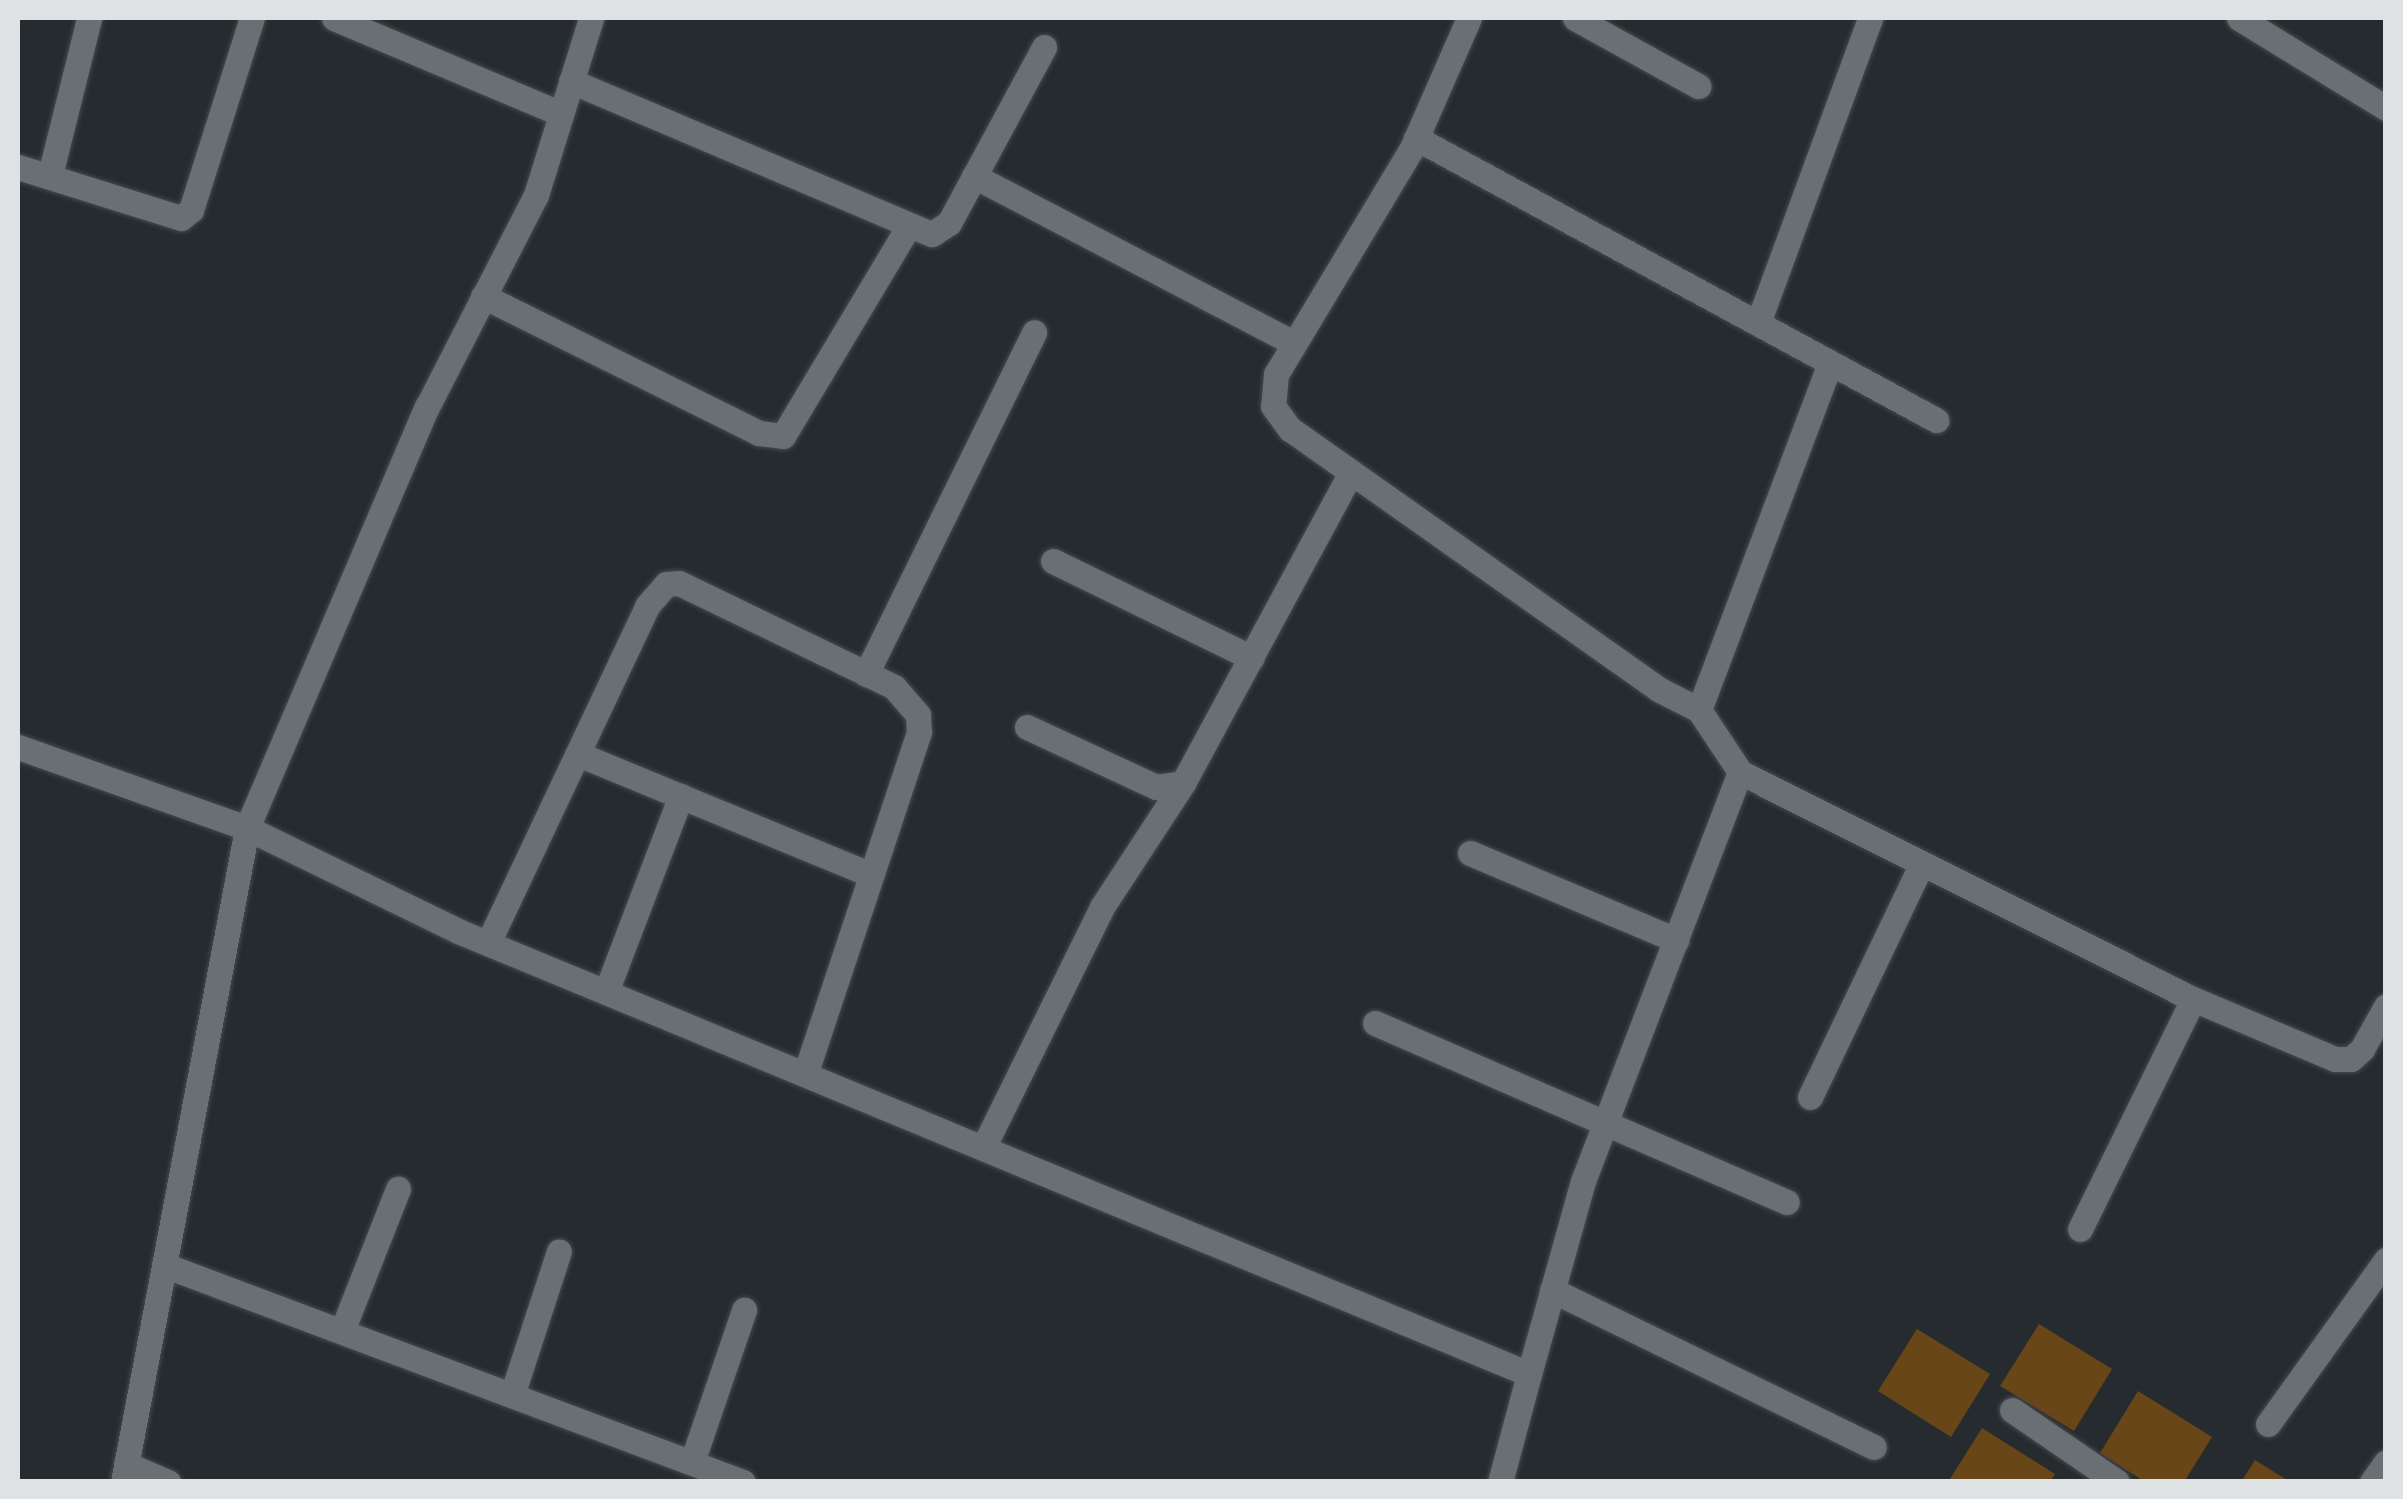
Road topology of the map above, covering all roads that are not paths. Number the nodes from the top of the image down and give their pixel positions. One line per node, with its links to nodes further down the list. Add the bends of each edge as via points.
1 (89, 18): 16 (street)
2 (252, 18): 16 (street, via 191,210 168,218)
3 (334, 18): 13 (street)
4 (591, 18): 10 (street)
5 (1470, 18): 14 (street)
6 (1574, 18): 11 (street)
7 (1870, 18): 20 (street)
8 (2239, 18): 12 (street)
9 (1044, 47): 17 (street)
10 (571, 81): 13 (street); 18 (street)
11 (1698, 86)
12 (2386, 108)
13 (561, 114): 19 (street, via 536,195)
14 (1416, 138): 20 (street); 22 (street)
15 (18, 166): 16 (street)
16 (50, 174)
17 (974, 176): 18 (street, via 942,230); 22 (street)
18 (908, 227): 19 (street, via 783,436 760,433)
19 (483, 296): 36 (street, via 427,408)
20 (1758, 323): 23 (street)
21 (1034, 332): 28 (street)
22 (1294, 343): 25 (street, via 1276,374 1273,406 1290,429)
23 (1830, 363): 24 (street); 29 (street)
24 (1936, 420)
25 (1351, 472): 27 (street); 29 (street)
26 (1052, 562): 27 (street)
27 (1252, 658): 34 (street)
28 (866, 674): 32 (street, via 680,584 666,584 646,606); 39 (street, via 907,698 919,732)
29 (1698, 710): 33 (street)
30 (1028, 727): 34 (street, via 1156,787)
31 (18, 747): 36 (street)
32 (578, 754): 35 (street); 41 (street)
33 (1740, 772): 38 (street); 40 (street)
34 (1183, 783): 49 (street, via 1102,907)
35 (681, 796): 39 (street); 42 (street)
36 (248, 828): 41 (street); 55 (street)
37 (1470, 853): 40 (street)
38 (1921, 865): 43 (street); 47 (street)
39 (872, 876): 46 (street)
40 (1676, 940): 48 (street)
41 (488, 943): 42 (street)
42 (606, 992): 46 (street)
43 (2193, 998): 44 (street, via 2336,1059 2351,1059 2362,1049); 52 (street)
44 (2386, 1006)
45 (1375, 1023): 48 (street)
46 (805, 1074): 49 (street)
47 (1810, 1097)
48 (1604, 1125): 51 (street); 56 (street)
49 (983, 1148): 59 (street)
50 (398, 1189): 58 (street)
51 (1786, 1202)
52 (2080, 1229)
53 (559, 1250): 60 (street)
54 (2386, 1260): 62 (street)
55 (164, 1264): 58 (street); 66 (street)
56 (1552, 1290): 59 (street); 63 (street)
57 (744, 1310): 64 (street)
58 (342, 1331): 60 (street)
59 (1530, 1374): 69 (street)
60 (512, 1395): 64 (street)
61 (2012, 1410): 70 (street)
62 (2268, 1424)
63 (1874, 1447)
64 (692, 1462): 68 (street)
65 (2386, 1462): 71 (street)
66 (124, 1473): 67 (street)
67 (168, 1482)
68 (743, 1482)
69 (1500, 1482)
70 (2118, 1482)
71 (2372, 1482)

